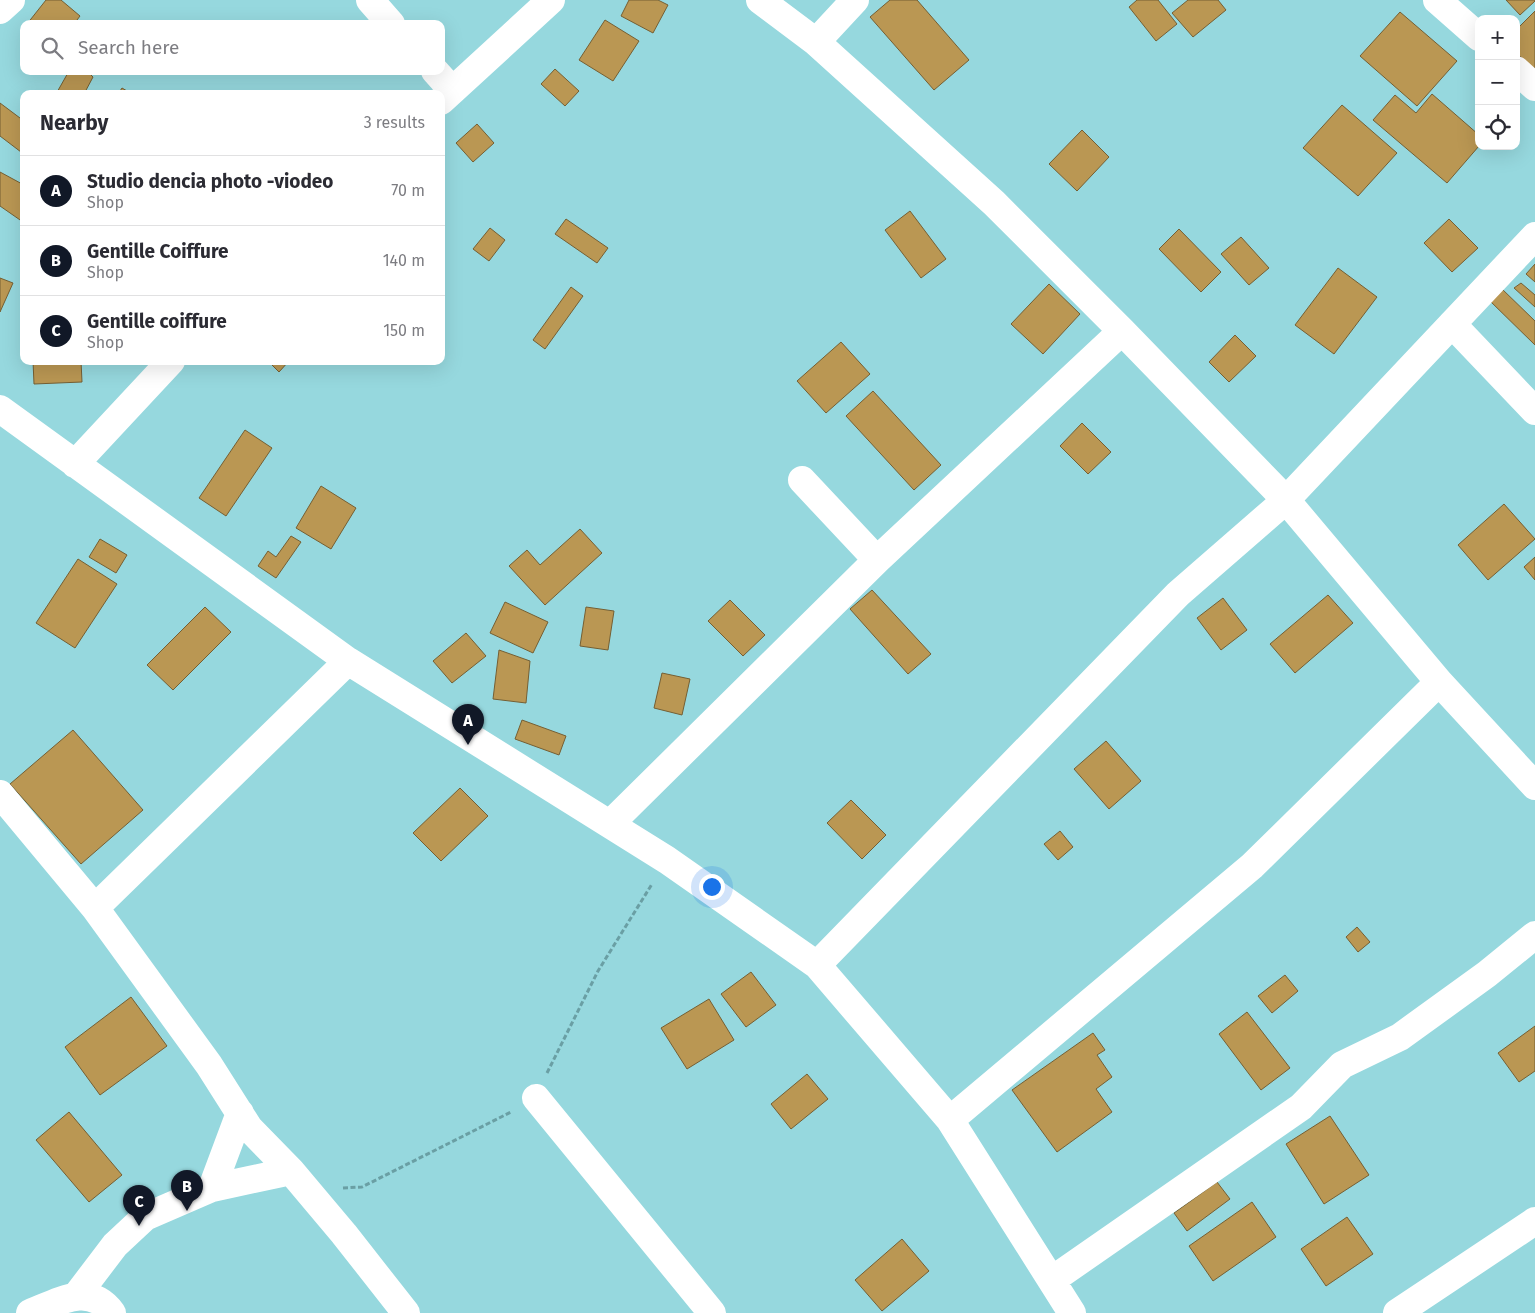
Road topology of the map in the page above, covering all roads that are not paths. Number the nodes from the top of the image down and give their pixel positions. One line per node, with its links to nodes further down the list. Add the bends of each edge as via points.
1 (11, 0): 7 (street)
2 (370, 0): 8 (street)
3 (551, 0): 12 (street)
4 (760, 0): 10 (street)
5 (856, 0): 10 (street)
6 (1437, 0): 9 (street)
7 (0, 10)
8 (388, 20)
9 (1475, 33)
10 (816, 42): 16 (street, via 994,203)
11 (1520, 74): 13 (street)
12 (443, 87)
13 (1535, 87)
14 (1535, 236): 15 (street)
15 (1452, 324): 19 (street); 22 (street)
16 (1122, 331): 22 (street); 23 (street)
17 (167, 365): 20 (street)
18 (0, 409): 20 (street)
19 (1535, 411)
20 (76, 464): 24 (street)
21 (802, 480): 23 (street)
22 (1286, 500): 25 (street); 31 (street, via 1178,594)
23 (876, 560): 28 (street)
24 (348, 661): 28 (street); 29 (street)
25 (1439, 682): 26 (street); 34 (street, via 1252,866)
26 (1535, 786)
27 (0, 794): 29 (street)
28 (610, 824): 31 (street)
29 (95, 908): 33 (street, via 210,1065)
30 (1535, 935): 38 (street, via 1400,1037 1342,1065 1301,1107)
31 (817, 965): 34 (street)
32 (536, 1098): 43 (street)
33 (240, 1113): 35 (street, via 249,1128); 36 (street)
34 (950, 1120): 38 (street)
35 (298, 1180): 36 (street); 42 (street)
36 (212, 1188): 39 (street, via 145,1217 115,1245)
37 (1535, 1221): 45 (street)
38 (1052, 1280): 44 (street)
39 (77, 1295): 40 (street); 41 (street, via 105,1304)
40 (30, 1313)
41 (112, 1313)
42 (406, 1313)
43 (712, 1313)
44 (1072, 1313)
45 (1397, 1313)

